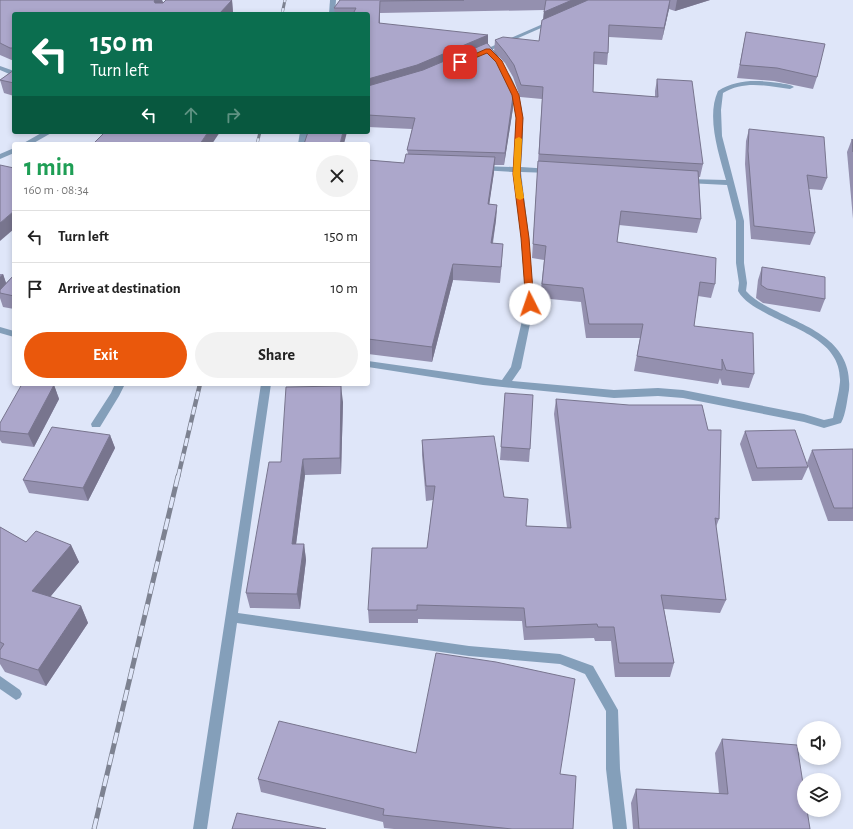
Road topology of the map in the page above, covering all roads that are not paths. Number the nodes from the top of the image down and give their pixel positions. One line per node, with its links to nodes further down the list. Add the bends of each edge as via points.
1 (333, 0): 2 (street)
2 (332, 12)
3 (563, 17): 4 (street, via 491,53)
4 (474, 56)
5 (502, 66): 14 (street, via 516,95 520,118)
6 (0, 68): 7 (street)
7 (12, 73)
8 (790, 87): 17 (street, via 741,83 728,86 720,92 717,110 718,136)
9 (45, 134): 10 (street)
10 (30, 142)
11 (12, 151): 12 (street)
12 (0, 157)
13 (471, 167): 14 (street)
14 (517, 169): 15 (street); 21 (street, via 530,304 516,368)
15 (562, 172)
16 (677, 180): 17 (street)
17 (729, 183): 21 (street, via 740,221 742,291 745,297 763,308 834,347 841,358 845,375 837,420 824,424 683,394 614,394)
18 (0, 330): 19 (street)
19 (12, 333)
20 (370, 364): 21 (street)
21 (505, 384)
22 (119, 386): 24 (street)
23 (266, 386): 25 (street)
24 (96, 424)
25 (231, 617): 28 (street); 29 (street, via 469,651 560,659 589,670 612,710 613,769)
26 (0, 682): 27 (street)
27 (16, 694)
28 (200, 829)
29 (620, 829)

